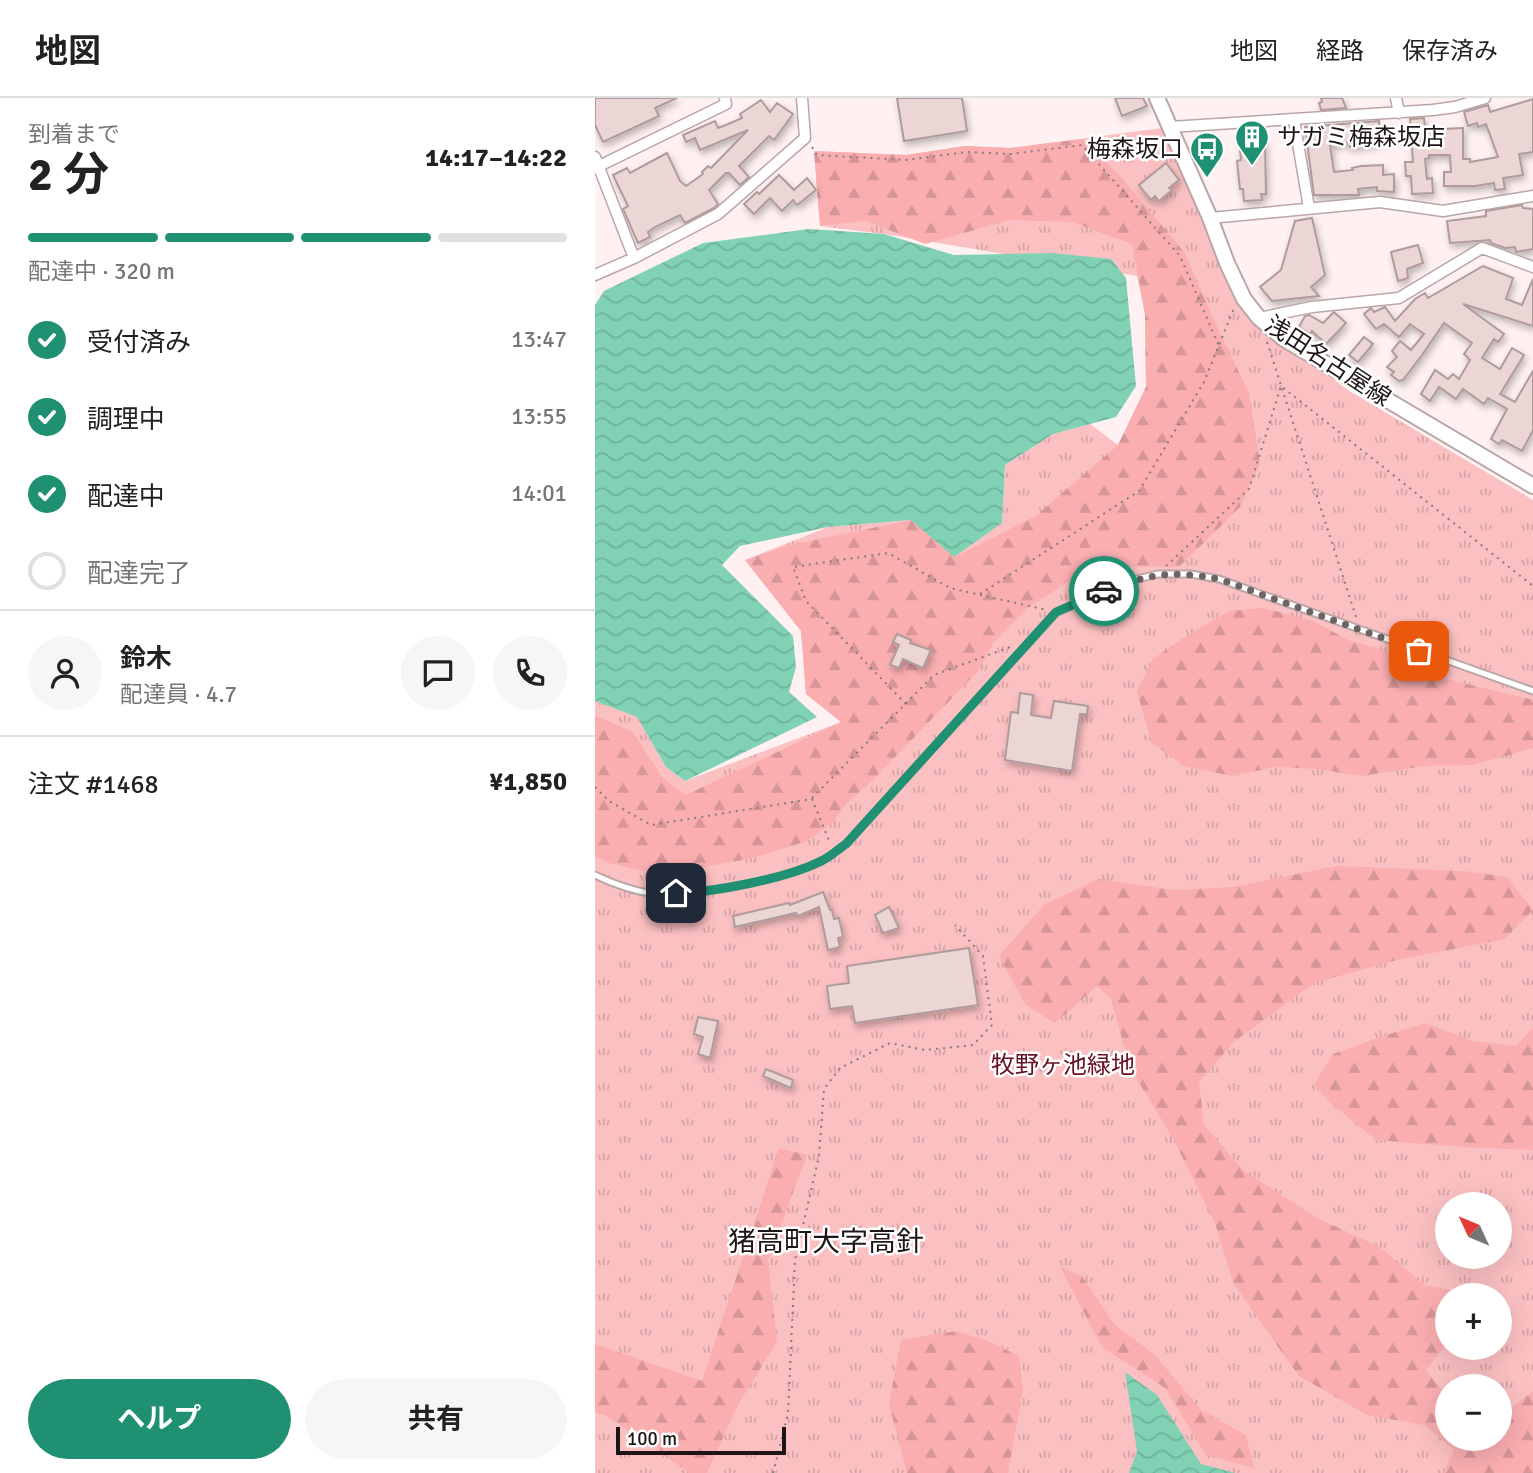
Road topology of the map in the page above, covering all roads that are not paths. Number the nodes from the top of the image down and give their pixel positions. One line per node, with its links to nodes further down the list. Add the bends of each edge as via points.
1 (725, 98): 9 (street, via 726,104)
2 (802, 98): 13 (street, via 805,138 718,214)
3 (1157, 98): 8 (main road, 浅田名古屋線)
4 (1396, 98): 6 (street)
5 (1485, 98): 6 (street, via 1455,107)
6 (1399, 113): 7 (street)
7 (1294, 120): 8 (street); 11 (street)
8 (1170, 127): 12 (main road, 浅田名古屋線)
9 (596, 164): 13 (street)
10 (1533, 196): 11 (street, via 1443,211 1380,202)
11 (1309, 208): 12 (street)
12 (1210, 218): 16 (main road, 浅田名古屋線, via 1241,292)
13 (634, 258): 15 (street)
14 (1533, 267): 16 (street, via 1482,248 1399,298)
15 (595, 275)
16 (1259, 318): 17 (main road, 浅田名古屋線, via 1284,339)
17 (1533, 485)
18 (1533, 691): 19 (lane, via 1219,579 1158,574 1129,581 1056,612 846,844 822,861 791,874 694,893 657,894)
19 (595, 875)

